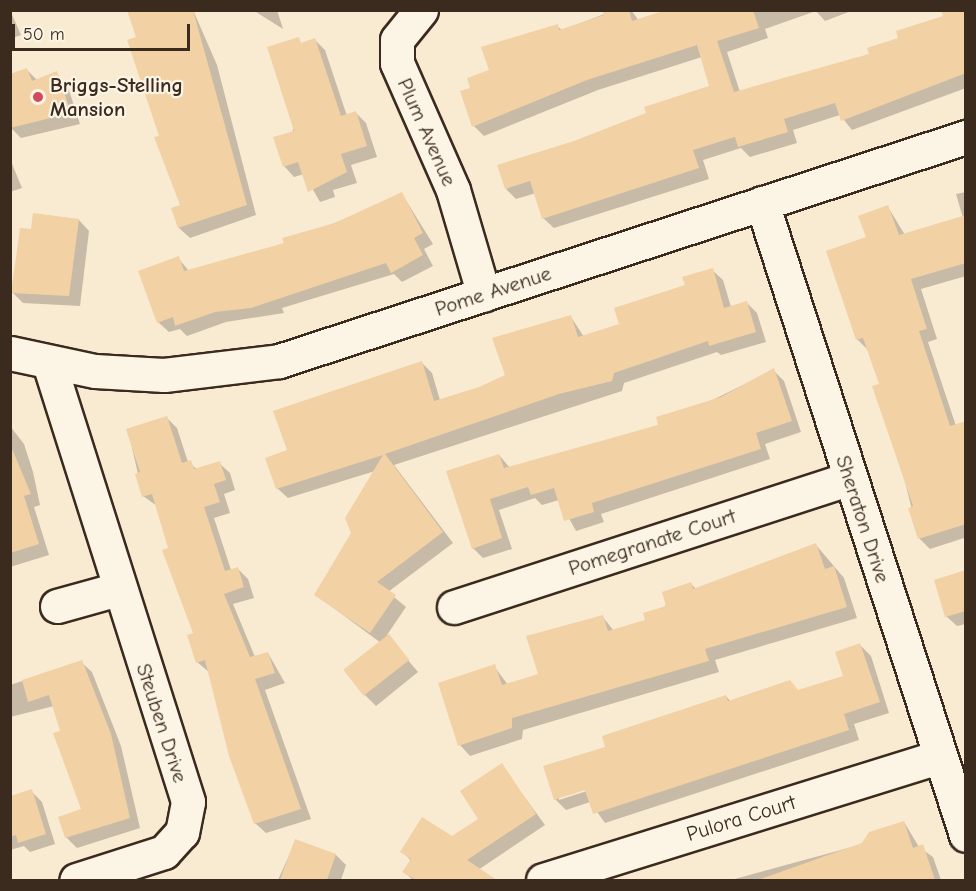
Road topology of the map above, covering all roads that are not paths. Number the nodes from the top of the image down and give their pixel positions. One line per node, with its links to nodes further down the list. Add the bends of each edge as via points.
1 (421, 10): 4 (street, Plum Avenue, via 397,39 397,63 453,190)
2 (966, 137): 3 (street, Pome Avenue)
3 (762, 203): 4 (street, Pome Avenue); 7 (street, Sheraton Drive)
4 (484, 295): 6 (street, Pome Avenue, via 279,360 217,371 164,375)
5 (10, 353): 6 (street, Pome Avenue)
6 (49, 363): 8 (street, Steuben Drive)
7 (850, 478): 10 (street, Pomegranate Court); 11 (street, Sheraton Drive)
8 (118, 589): 9 (street); 13 (street, Steuben Drive, via 188,802 182,832 164,852)
9 (57, 606)
10 (454, 607)
11 (940, 756): 12 (street, Sheraton Drive); 14 (street, Pulora Court)
12 (966, 835)
13 (76, 880)
14 (543, 880)

